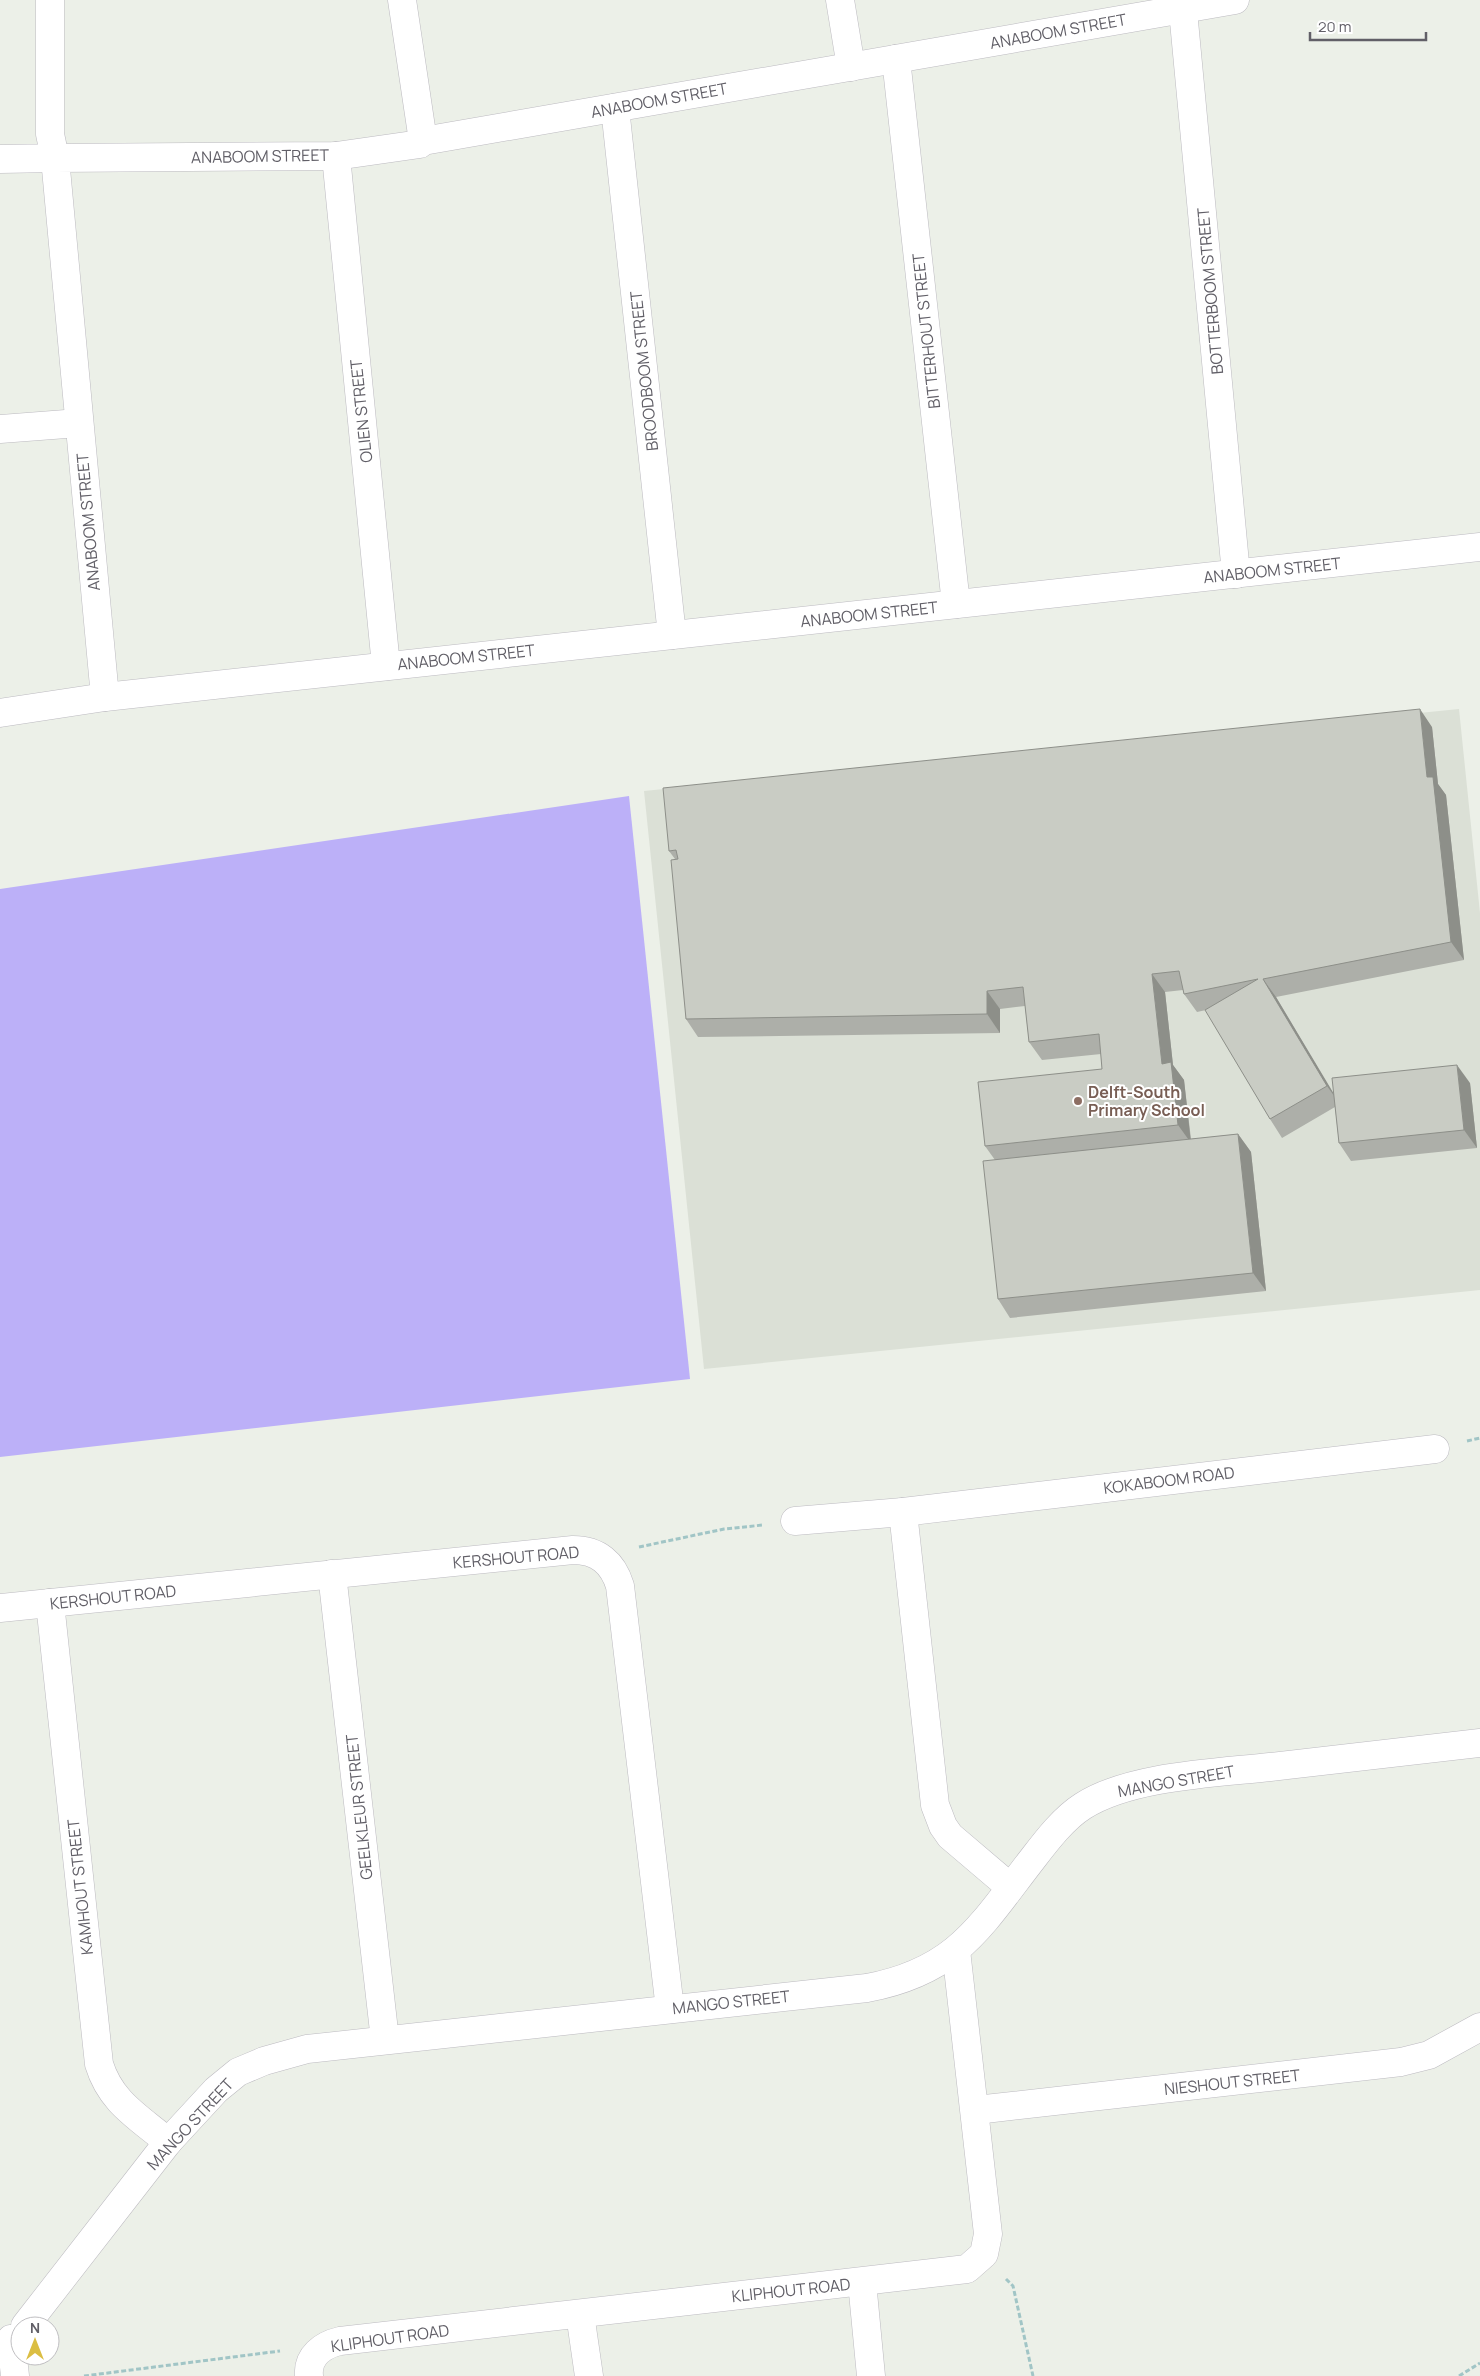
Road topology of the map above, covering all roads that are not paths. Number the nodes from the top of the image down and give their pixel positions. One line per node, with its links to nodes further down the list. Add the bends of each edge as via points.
1 (50, 0): 11 (street, via 50,134)
2 (402, 0): 9 (street)
3 (840, 0): 7 (street)
4 (1235, 0): 5 (street, ANABOOM STREET)
5 (1183, 4): 6 (street, ANABOOM STREET); 16 (street, BOTTERBOOM STREET)
6 (896, 59): 7 (street, ANABOOM STREET); 17 (street, BITTERHOUT STREET)
7 (851, 67): 8 (street, ANABOOM STREET)
8 (615, 108): 9 (street, ANABOOM STREET); 18 (street, BROODBOOM STREET)
9 (423, 141): 10 (street, ANABOOM STREET)
10 (336, 156): 11 (street, ANABOOM STREET); 19 (street, OLIEN STREET)
11 (54, 158): 12 (street); 13 (street, ANABOOM STREET)
12 (0, 159)
13 (79, 424): 14 (street); 20 (street, ANABOOM STREET)
14 (0, 429)
15 (1480, 547): 16 (street, ANABOOM STREET)
16 (1236, 574): 17 (street, ANABOOM STREET)
17 (956, 604): 18 (street, ANABOOM STREET)
18 (672, 635): 19 (street, ANABOOM STREET)
19 (386, 666): 20 (street, ANABOOM STREET)
20 (105, 697): 21 (street)
21 (0, 713)
22 (1435, 1448): 23 (street, KOKABOOM ROAD)
23 (903, 1512): 24 (street, KOKABOOM ROAD); 29 (street, via 935,1805 950,1836)
24 (795, 1521)
25 (332, 1574): 26 (street, KERSHOUT ROAD); 31 (street, KERSHOUT ROAD, via 573,1550 591,1552 609,1563 620,1586); 33 (street, GEELKLEUR STREET)
26 (50, 1603): 27 (street, KERSHOUT ROAD); 35 (street, KAMHOUT STREET, via 99,2064 115,2098)
27 (0, 1608)
28 (1480, 1743): 29 (street, MANGO STREET, via 1193,1775 1119,1789 1083,1806 1049,1837)
29 (1010, 1887): 30 (street, MANGO STREET, via 980,1927)
30 (956, 1950): 31 (street, MANGO STREET, via 922,1972 867,1988); 34 (street)
31 (670, 2009): 33 (street, MANGO STREET)
32 (1480, 2027): 34 (street, NIESHOUT STREET, via 1429,2055 1400,2062)
33 (385, 2040): 35 (street, MANGO STREET, via 306,2048 238,2072 216,2090)
34 (976, 2110): 36 (street, KLIPHOUT ROAD, via 988,2234 984,2254 967,2270)
35 (168, 2142): 38 (street, MANGO STREET)
36 (862, 2282): 37 (street, KLIPHOUT ROAD); 41 (street)
37 (580, 2314): 39 (street, KLIPHOUT ROAD, via 325,2345 315,2355); 40 (street)
38 (29, 2316)
39 (309, 2376)
40 (589, 2376)
41 (871, 2376)

